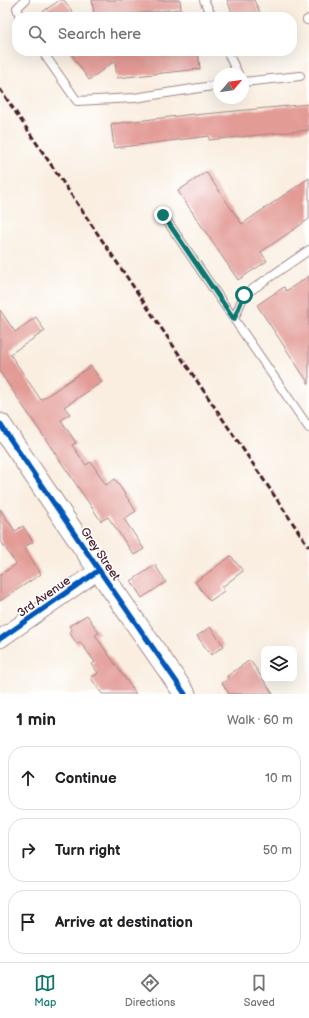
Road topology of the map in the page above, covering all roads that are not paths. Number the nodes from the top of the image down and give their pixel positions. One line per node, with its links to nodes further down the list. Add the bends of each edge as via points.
1 (25, 0): 3 (lane, via 17,8)
2 (204, 0): 4 (lane)
3 (18, 12)
4 (210, 12)
5 (46, 56): 10 (lane, via 78,101 134,98)
6 (230, 56): 7 (lane)
7 (235, 68)
8 (300, 76): 9 (lane)
9 (249, 81)
10 (213, 86)
11 (163, 215): 13 (lane)
12 (309, 250): 13 (lane, via 244,295)
13 (234, 319): 15 (lane)
14 (0, 424): 16 (street, Grey Street)
15 (308, 426)
16 (99, 570): 17 (street, 3rd Avenue); 18 (street, Grey Street)
17 (0, 640)
18 (186, 694)

